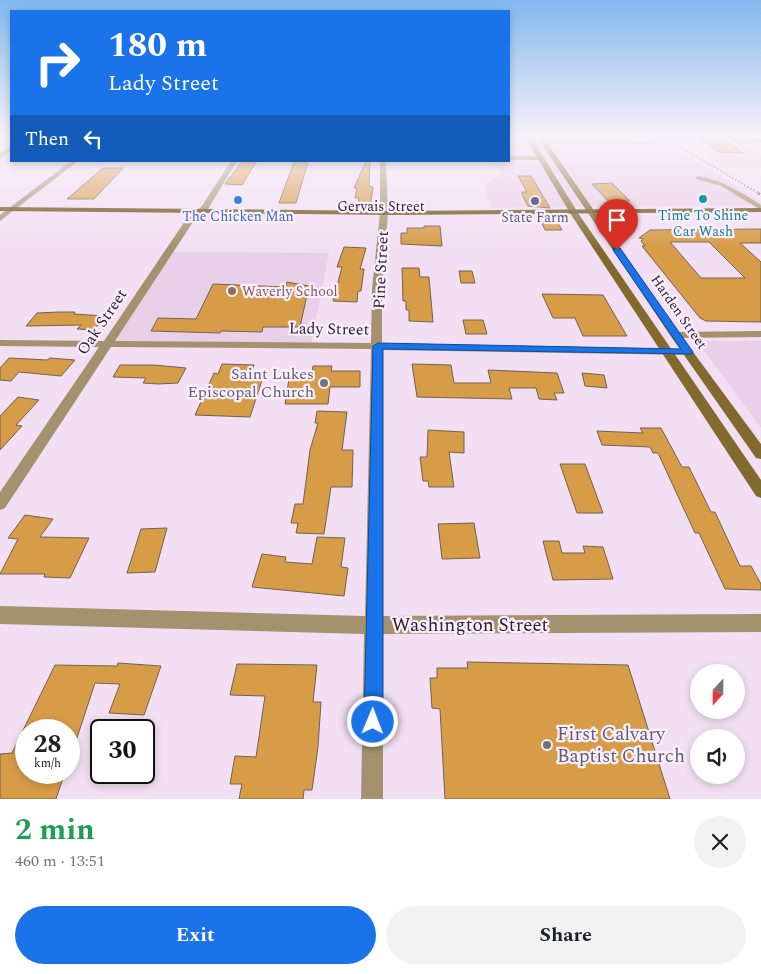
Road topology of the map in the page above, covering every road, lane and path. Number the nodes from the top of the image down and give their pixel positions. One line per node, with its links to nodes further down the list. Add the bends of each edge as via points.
1 (58, 174): 7 (street)
2 (225, 174): 10 (street, Oak Street)
3 (383, 174): 12 (street, Pine Street)
4 (552, 174): 13 (main road, Harden Street)
5 (566, 174): 11 (main road, Harden Street)
6 (698, 178): 8 (street, via 716,180)
7 (14, 209): 9 (street); 10 (main road, Gervais Street)
8 (761, 209): 11 (main road, Gervais Street)
9 (1, 215): 10 (main road, Gervais Street)
10 (198, 215): 12 (main road, Gervais Street); 18 (street, Oak Street, via 188,223)
11 (593, 215): 13 (main road, Gervais Street); 14 (main road, Gervais Street); 16 (main road, Harden Street)
12 (384, 216): 13 (main road, Gervais Street); 19 (street, Pine Street, via 377,289)
13 (576, 216): 20 (main road, Harden Street)
14 (761, 216)
15 (761, 334): 16 (street)
16 (675, 335): 21 (main road, Harden Street)
17 (0, 343): 18 (street, Lady Street)
18 (108, 343): 19 (street, Lady Street); 24 (street, Oak Street)
19 (378, 346): 20 (street, Lady Street); 27 (street, Pine Street)
20 (666, 351): 21 (street, Lady Street); 23 (main road, Harden Street)
21 (688, 352): 22 (main road, Harden Street)
22 (761, 454)
23 (761, 492)
24 (0, 504)
25 (0, 615): 27 (street, Washington Street)
26 (761, 623): 27 (street, Washington Street)
27 (374, 626): 28 (street, Pine Street)
28 (372, 799)

